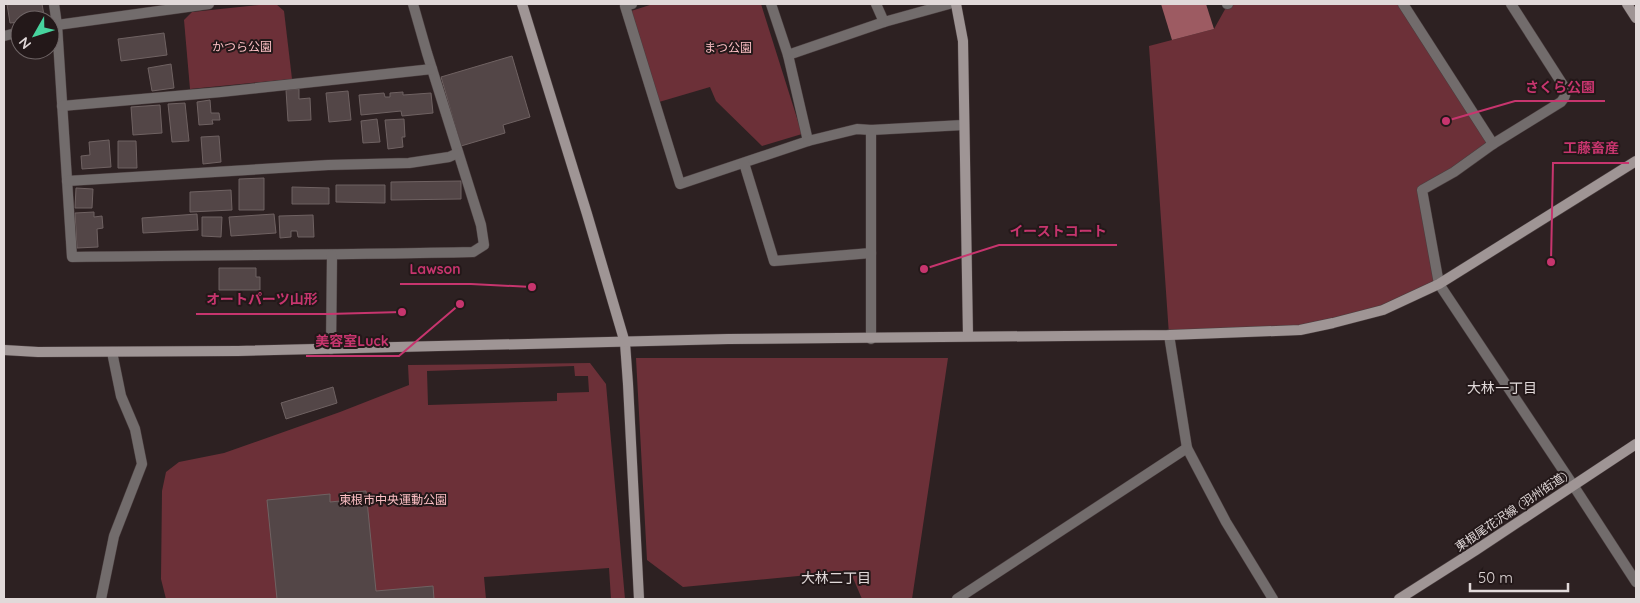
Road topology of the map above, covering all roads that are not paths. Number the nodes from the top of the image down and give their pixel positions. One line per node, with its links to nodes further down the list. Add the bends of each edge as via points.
1 (209, 4): 14 (street)
2 (413, 4): 17 (street)
3 (522, 4): 33 (street)
4 (771, 4): 15 (street)
5 (876, 4): 13 (street)
6 (949, 4): 13 (street)
7 (956, 4): 19 (street, via 963,42)
8 (1403, 4): 22 (street)
9 (1511, 4): 22 (street, via 1566,91 1561,102)
10 (1627, 4): 12 (street)
11 (627, 5): 25 (street, via 680,184)
12 (1636, 18)
13 (884, 22): 15 (street)
14 (60, 25)
15 (788, 55): 21 (street)
16 (57, 60): 18 (street)
17 (432, 69): 18 (street); 23 (street)
18 (62, 106): 26 (street)
19 (964, 125): 20 (street); 31 (street)
20 (871, 130): 21 (street, via 857,128); 27 (street)
21 (808, 141): 25 (street)
22 (1493, 144): 29 (street, via 1422,190)
23 (458, 154): 26 (street, via 408,163); 28 (street, via 482,225 484,245 473,252)
24 (1636, 160): 29 (street)
25 (744, 163): 27 (street, via 774,261)
26 (67, 181): 28 (street, via 72,257)
27 (871, 253): 32 (street)
28 (332, 255): 34 (street)
29 (1439, 284): 30 (street, via 1383,310 1308,328); 39 (street)
30 (1169, 335): 31 (street); 38 (street)
31 (968, 336): 32 (street)
32 (871, 339): 33 (street)
33 (625, 343): 34 (street); 42 (street)
34 (330, 349): 36 (street)
35 (4, 350): 36 (street)
36 (112, 352): 41 (street, via 121,396 135,429 142,464 114,536)
37 (1636, 444): 39 (street, 東根尾花沢線 (羽州街道))
38 (1187, 448): 43 (street); 44 (street)
39 (1573, 485): 40 (street); 45 (street, 東根尾花沢線 (羽州街道))
40 (1636, 582)
41 (101, 599)
42 (639, 599)
43 (957, 599)
44 (1272, 599)
45 (1399, 599)

